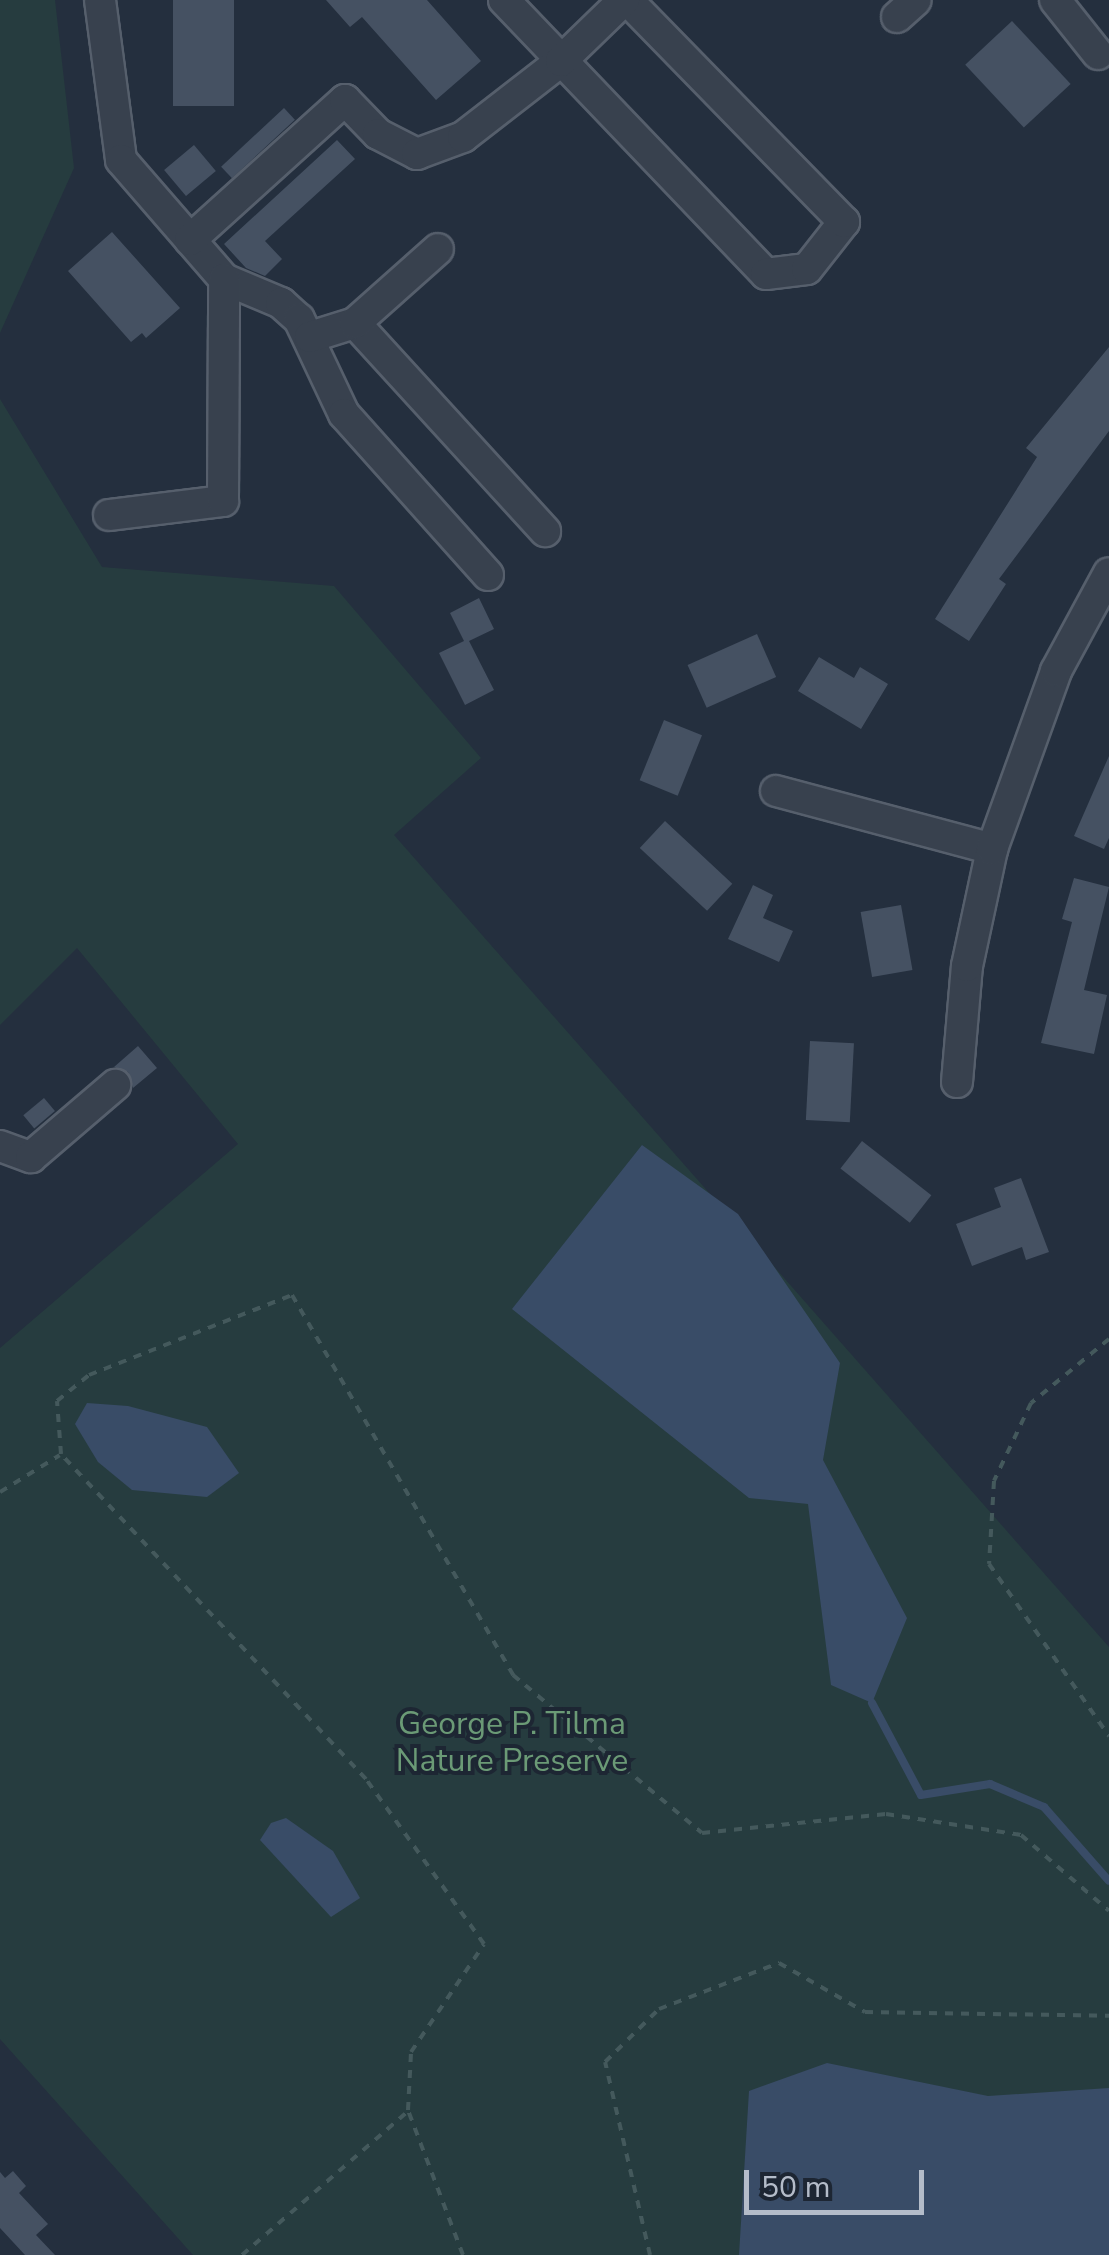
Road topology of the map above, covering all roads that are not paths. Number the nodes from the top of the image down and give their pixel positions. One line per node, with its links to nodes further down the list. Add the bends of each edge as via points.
1 (100, 0): 7 (street, via 121,160)
2 (504, 0): 6 (street)
3 (626, 0): 6 (street); 6 (street, via 844,222 807,269 766,274)
4 (1055, 0): 5 (street)
5 (1098, 54)
6 (561, 62): 7 (street, via 463,137 418,154 378,134 345,100)
7 (190, 240): 9 (street)
8 (438, 248): 10 (street)
9 (224, 279): 11 (street, via 281,303); 12 (street, via 223,502)
10 (355, 323): 11 (street); 13 (street)
11 (310, 336): 15 (street, via 344,414)
12 (108, 514)
13 (544, 531)
14 (1109, 573): 17 (street, via 1056,672)
15 (488, 576)
16 (776, 791): 17 (street)
17 (992, 849): 18 (street, via 966,966)
18 (957, 1082)
19 (115, 1085): 20 (street, via 31,1157)
20 (0, 1146)

